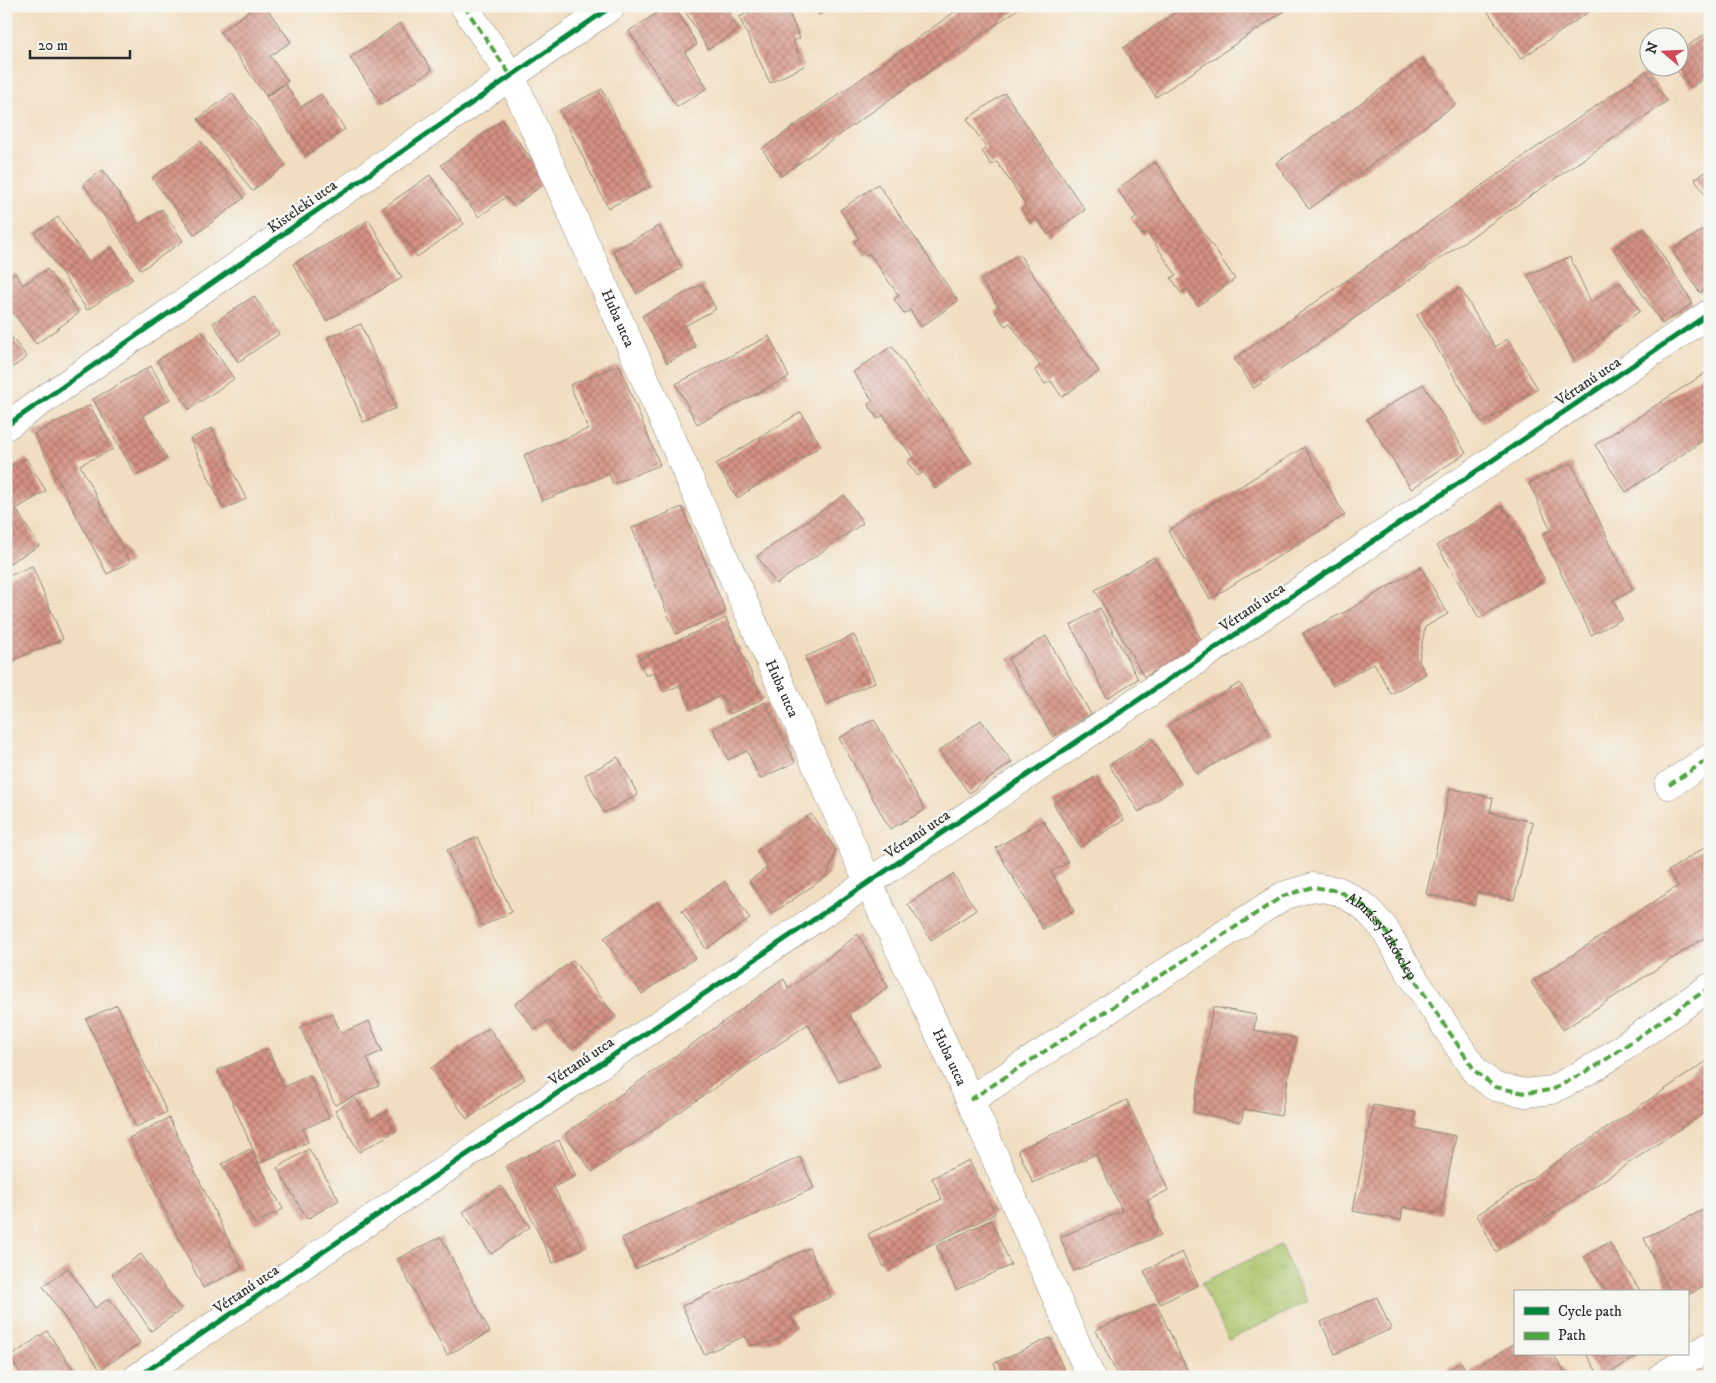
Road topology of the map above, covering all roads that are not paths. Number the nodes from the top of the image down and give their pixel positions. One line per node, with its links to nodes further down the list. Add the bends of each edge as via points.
1 (464, 6): 3 (street, Huba utca)
2 (612, 6): 3 (street, Kisteleki utca)
3 (511, 76): 5 (street, Kisteleki utca); 8 (street, Huba utca)
4 (1710, 313): 8 (street, Vértanú utca)
5 (6, 426)
6 (1710, 758): 7 (street)
7 (1670, 785)
8 (868, 882): 10 (street, Huba utca); 12 (street, Vértanú utca)
9 (1710, 987): 10 (street, Almássy lakótelep, via 1598,1065 1552,1090 1525,1093 1495,1087 1475,1071 1384,928 1364,906 1339,891 1313,887 1283,896)
10 (970, 1100): 13 (street, Huba utca)
11 (1710, 1346): 14 (street)
12 (138, 1377)
13 (1091, 1377)
14 (1661, 1377)

